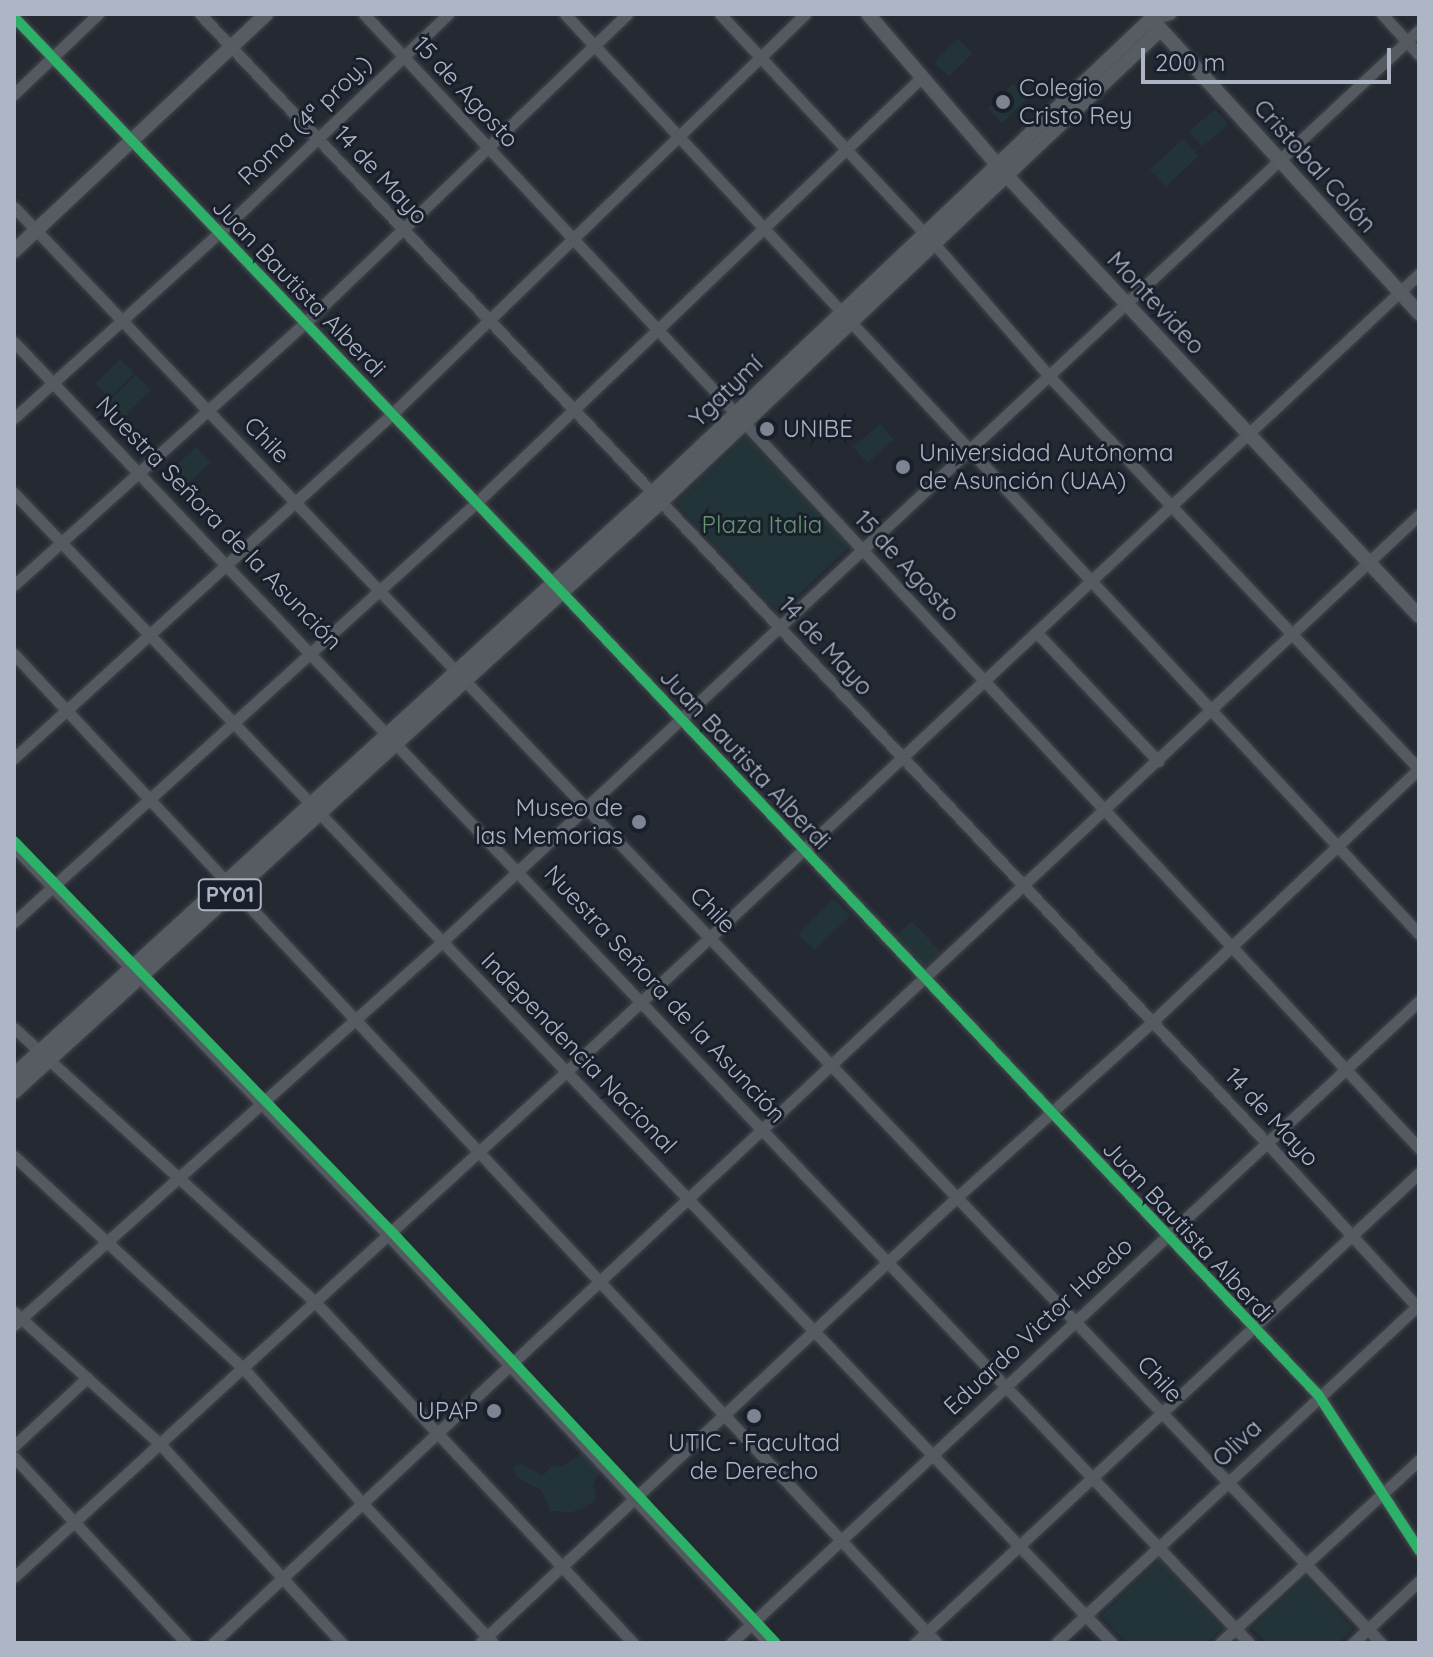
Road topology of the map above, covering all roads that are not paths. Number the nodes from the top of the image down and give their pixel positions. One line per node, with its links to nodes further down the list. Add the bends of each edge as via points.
1 (98, 14): 21 (street)
2 (200, 14): 18 (street, 14 de Mayo)
3 (266, 14): 18 (main road)
4 (364, 14): 20 (street, 15 de Agosto)
5 (448, 14): 20 (street, Roma (4ª proy.))
6 (565, 14): 17 (street)
7 (627, 14): 17 (street)
8 (720, 14): 22 (street)
9 (805, 14): 22 (street)
10 (868, 14): 23 (main road, Montevideo)
11 (1171, 14): 14 (street, Ygatymí)
12 (1382, 14): 16 (street)
13 (14, 17): 21 (street, Juan Bautista Alberdi)
14 (1153, 21): 30 (main road, Cristobal Colón); 31 (main road, Ygatymí)
15 (1419, 30): 16 (street)
16 (1407, 41): 19 (street); 30 (street)
17 (594, 46): 25 (street); 28 (street)
18 (231, 47): 26 (street, 14 de Mayo); 27 (main road)
19 (1419, 55)
20 (403, 56): 26 (street, Roma (4ª proy.)); 28 (street, 15 de Agosto)
21 (52, 57): 24 (street); 27 (street, Juan Bautista Alberdi)
22 (761, 57): 25 (street); 29 (street)
23 (922, 77): 29 (street); 31 (main road, Montevideo)
24 (14, 94)
25 (679, 136): 33 (street); 38 (street)
26 (317, 139): 34 (street, 14 de Mayo); 36 (street, Roma (4ª proy.))
27 (132, 142): 35 (main road); 36 (street, Juan Bautista Alberdi)
28 (488, 148): 34 (street); 38 (street, 15 de Agosto)
29 (846, 149): 33 (street); 37 (street)
30 (1280, 159): 41 (main road, Cristobal Colón); 42 (street)
31 (1002, 170): 37 (main road, Ygatymí); 42 (main road, Montevideo)
32 (14, 207): 35 (street, Chile)
33 (765, 228): 44 (street); 48 (street)
34 (403, 229): 46 (street, 14 de Mayo); 47 (street)
35 (36, 230): 39 (main road); 45 (street, Chile)
36 (219, 233): 45 (street, Roma (4ª proy.)); 47 (street, Juan Bautista Alberdi)
37 (929, 238): 44 (main road, Ygatymí); 50 (street)
38 (573, 239): 46 (street); 48 (street, 15 de Agosto)
39 (14, 251)
40 (1419, 274): 41 (street)
41 (1400, 292): 43 (main road, Cristobal Colón); 57 (street)
42 (1126, 303): 50 (street); 57 (main road, Montevideo)
43 (1419, 313)
44 (846, 316): 55 (main road, Ygatymí); 58 (street)
45 (122, 320): 51 (street, Roma (4ª proy.)); 52 (street, Chile)
46 (489, 321): 53 (street, 14 de Mayo); 54 (street)
47 (305, 323): 52 (street); 54 (street, Juan Bautista Alberdi)
48 (658, 331): 53 (street); 55 (street, 15 de Agosto)
49 (14, 342): 51 (street, Nuestra Señora de la Asunción)
50 (1049, 376): 58 (street); 64 (street)
51 (53, 382): 56 (street, Roma (4ª proy.)); 59 (street, Nuestra Señora de la Asunción)
52 (208, 411): 59 (street); 62 (street, Chile)
53 (574, 412): 61 (street, 14 de Mayo); 63 (street)
54 (392, 414): 62 (street); 63 (street, Juan Bautista Alberdi)
55 (739, 417): 61 (main road, Ygatymí); 67 (street, 15 de Agosto)
56 (14, 418)
57 (1248, 434): 64 (street); 68 (main road, Montevideo)
58 (969, 449): 67 (street); 70 (street)
59 (140, 473): 66 (street); 69 (street, Nuestra Señora de la Asunción)
60 (14, 493): 66 (street, Independencia Nacional)
61 (656, 499): 72 (main road, Ygatymí); 75 (street, 14 de Mayo)
62 (295, 502): 69 (street); 73 (street, Chile)
63 (476, 503): 72 (street, Juan Bautista Alberdi); 73 (street)
64 (1171, 506): 70 (street); 78 (street)
65 (1419, 515): 68 (street)
66 (62, 542): 71 (street); 77 (street, Independencia Nacional)
67 (862, 550): 75 (street); 82 (street, 15 de Agosto)
68 (1369, 563): 74 (main road, Montevideo); 78 (street)
69 (227, 564): 77 (street); 79 (street, Nuestra Señora de la Asunción)
70 (1091, 581): 76 (street); 84 (street)
71 (14, 585)
72 (558, 587): 81 (main road, Ygatymí); 85 (street, Juan Bautista Alberdi)
73 (379, 590): 79 (street); 81 (street, Chile)
74 (1419, 616)
75 (778, 628): 85 (street); 89 (street, 14 de Mayo)
76 (1036, 632): 82 (street); 90 (street)
77 (148, 635): 83 (street); 86 (street, Independencia Nacional)
78 (1293, 635): 84 (street); 91 (street)
79 (312, 652): 86 (street); 87 (street, Nuestra Señora de la Asunción)
80 (14, 654): 83 (street)
81 (459, 675): 87 (main road, Ygatymí); 94 (street, Chile)
82 (984, 681): 89 (street); 95 (street, 15 de Agosto)
83 (65, 712): 88 (street); 92 (street)
84 (1211, 712): 90 (street); 97 (street)
85 (681, 719): 94 (street); 98 (street, Juan Bautista Alberdi)
86 (233, 723): 92 (street); 93 (street, Independencia Nacional)
87 (392, 737): 93 (main road, Ygatymí); 99 (street, Nuestra Señora de la Asunción)
88 (14, 758)
89 (901, 758): 98 (street); 102 (street, 14 de Mayo)
90 (1158, 761): 95 (street)
91 (1419, 769): 97 (street)
92 (148, 799): 100 (street); 101 (street)
93 (315, 808): 100 (main road, PY01); 106 (street, Independencia Nacional)
94 (585, 809): 99 (street); 105 (street, Chile)
95 (1105, 811): 102 (street); 107 (street, 15 de Agosto)
96 (14, 847): 101 (street)
97 (1337, 847): 104 (street); 107 (street)
98 (803, 850): 105 (street); 109 (street, Juan Bautista Alberdi)
99 (518, 871): 106 (street); 110 (street, Nuestra Señora de la Asunción)
100 (231, 886): 108 (main road, PY01); 112 (street)
101 (52, 887): 103 (street); 108 (street)
102 (1023, 887): 109 (street); 113 (street, 14 de Mayo)
103 (14, 922)
104 (1419, 934)
105 (709, 938): 110 (street); 116 (street, Chile)
106 (442, 942): 112 (street); 118 (street, Independencia Nacional)
107 (1231, 947): 113 (street); 117 (street, 15 de Agosto)
108 (135, 973): 115 (main road, PY01); 121 (street)
109 (924, 979): 116 (street); 122 (street, Juan Bautista Alberdi)
110 (642, 1001): 118 (street); 123 (street, Nuestra Señora de la Asunción)
111 (1419, 1001): 117 (street, Eduardo Victor Haedo)
112 (355, 1020): 121 (street); 126 (street)
113 (1152, 1022): 122 (street); 124 (street, 14 de Mayo)
114 (14, 1028): 115 (street)
115 (44, 1056): 119 (main road, PY01); 120 (main road, PY01); 129 (street)
116 (831, 1065): 123 (street); 131 (street, Chile)
117 (1345, 1069): 124 (street, Eduardo Victor Haedo); 125 (street, 15 de Agosto)
118 (567, 1071): 126 (street); 130 (street, Independencia Nacional)
119 (14, 1075)
120 (14, 1092)
121 (261, 1104): 129 (street); 132 (street)
122 (1049, 1112): 131 (street); 134 (street, Juan Bautista Alberdi)
123 (762, 1129): 130 (street); 136 (street, Nuestra Señora de la Asunción)
124 (1267, 1143): 133 (street, 14 de Mayo); 134 (street, Eduardo Victor Haedo)
125 (1419, 1148)
126 (479, 1152): 132 (street); 137 (street)
127 (14, 1156): 135 (street)
128 (1419, 1173): 133 (street)
129 (177, 1180): 135 (street); 138 (street)
130 (688, 1198): 137 (street); 143 (street, Independencia Nacional)
131 (956, 1198): 136 (street); 141 (street, Chile)
132 (388, 1235): 138 (street); 144 (street)
133 (1352, 1236): 139 (street, 14 de Mayo); 142 (street)
134 (1166, 1237): 141 (street, Eduardo Victor Haedo); 142 (street, Juan Bautista Alberdi)
135 (107, 1241): 140 (street); 145 (street)
136 (888, 1262): 143 (street); 147 (street, Nuestra Señora de la Asunción)
137 (599, 1281): 144 (street); 150 (street)
138 (316, 1303): 145 (street); 151 (street)
139 (1418, 1307): 148 (street, Oliva)
140 (16, 1318): 146 (street)
141 (1075, 1321): 147 (street, Eduardo Victor Haedo); 149 (street, Chile)
142 (1252, 1328): 148 (street, Juan Bautista Alberdi); 149 (street)
143 (815, 1331): 150 (street); 154 (street, Independencia Nacional)
144 (510, 1365): 151 (street); 160 (street)
145 (244, 1369): 152 (street); 161 (street)
146 (87, 1378): 152 (street); 153 (street)
147 (1006, 1386): 154 (street, Eduardo Victor Haedo); 157 (street, Nuestra Señora de la Asunción)
148 (1319, 1396): 158 (street, Oliva); 159 (street, Juan Bautista Alberdi)
149 (1162, 1413): 157 (street); 158 (street, Chile)
150 (724, 1416): 160 (street); 163 (street)
151 (438, 1432): 161 (street); 168 (street)
152 (160, 1444): 162 (street); 170 (street)
153 (14, 1446)
154 (933, 1454): 163 (street, Eduardo Victor Haedo); 164 (street, Independencia Nacional)
155 (14, 1457): 162 (street)
156 (1419, 1460): 159 (street)
157 (1092, 1478): 164 (street); 165 (street, Nuestra Señora de la Asunción)
158 (1228, 1482): 165 (street, Oliva); 167 (street, Chile)
159 (1383, 1494): 166 (street, Juan Bautista Alberdi); 167 (street)
160 (635, 1499): 168 (street); 173 (street)
161 (363, 1504): 170 (street); 177 (street)
162 (74, 1522): 169 (street); 178 (street)
163 (841, 1540): 173 (street, Eduardo Victor Haedo); 176 (street)
164 (1020, 1545): 172 (street, Independencia Nacional); 176 (street)
165 (1158, 1547): 172 (street, Oliva); 174 (street, Nuestra Señora de la Asunción)
166 (1419, 1550)
167 (1305, 1563): 174 (street); 175 (street, Chile)
168 (562, 1566): 177 (street); 181 (street)
169 (14, 1577)
170 (283, 1579): 179 (street); 180 (street)
171 (1419, 1581): 175 (street)
172 (1086, 1615): 186 (street, Oliva); 187 (street, Independencia Nacional)
173 (751, 1624): 182 (street, Eduardo Victor Haedo); 183 (street)
174 (1235, 1629): 188 (street); 189 (street, Nuestra Señora de la Asunción)
175 (1368, 1629): 190 (street); 191 (street, Chile)
176 (927, 1632): 184 (street); 185 (street)
177 (487, 1641)
178 (186, 1643)
179 (213, 1643)
180 (342, 1643)
181 (633, 1643)
182 (731, 1643)
183 (769, 1643)
184 (915, 1643)
185 (937, 1643)
186 (1056, 1643)
187 (1112, 1643)
188 (1220, 1643)
189 (1249, 1643)
190 (1353, 1643)
191 (1381, 1643)

